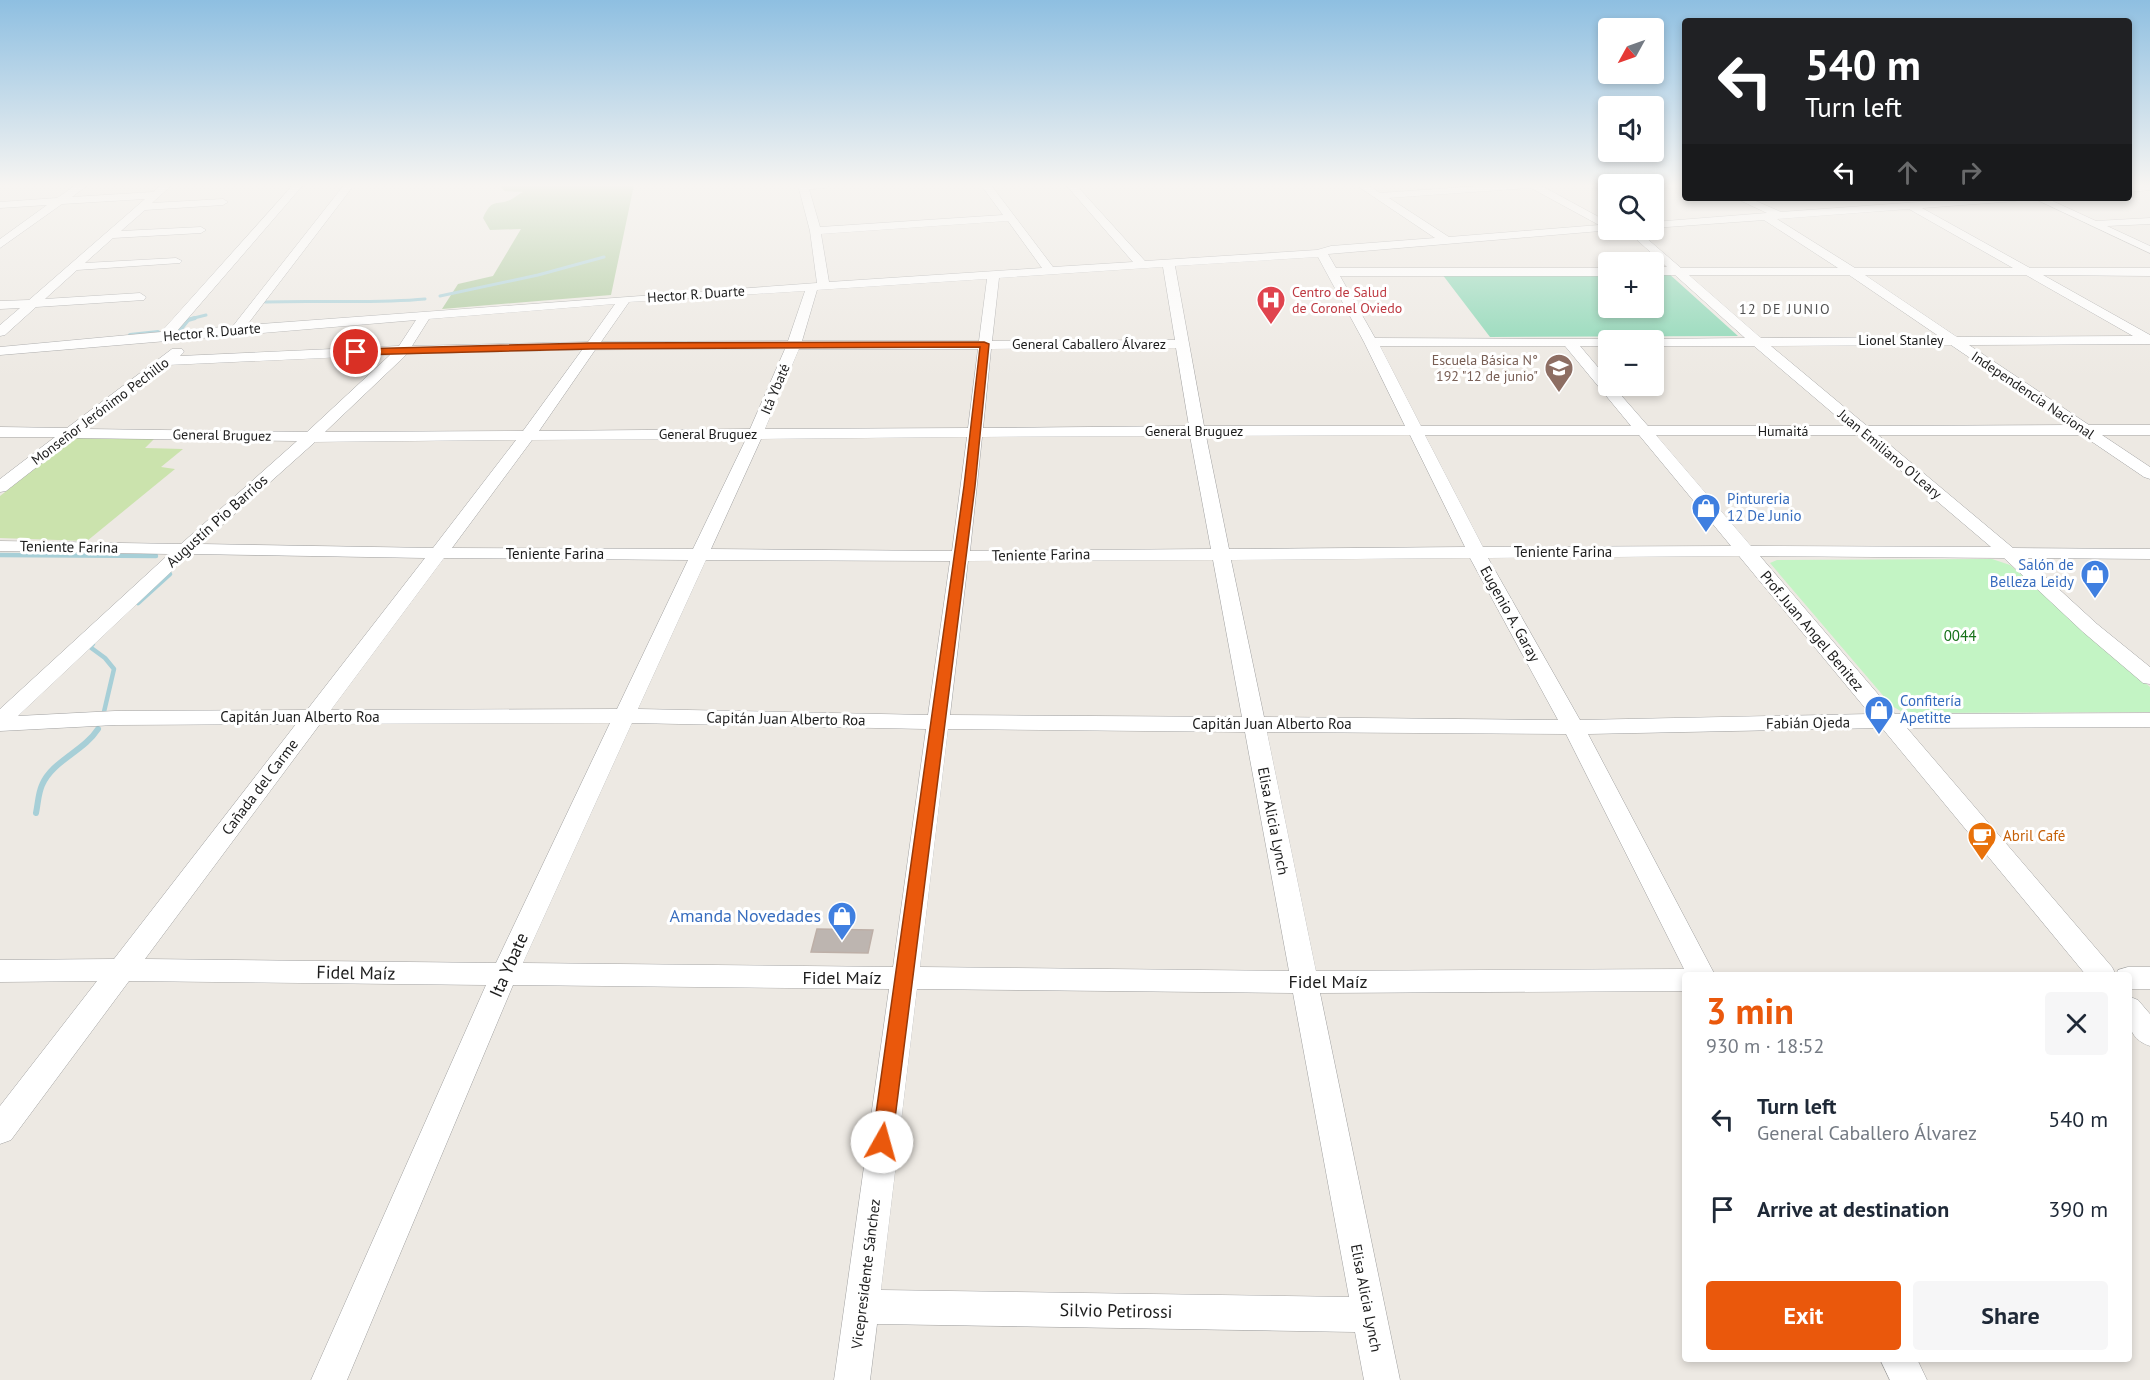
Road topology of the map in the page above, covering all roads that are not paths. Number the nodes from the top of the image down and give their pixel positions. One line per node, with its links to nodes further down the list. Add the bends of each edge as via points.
1 (95, 249): 15 (street)
2 (241, 249): 34 (street, Monseñor Jerónimo Pechillo)
3 (299, 249): 31 (street)
4 (816, 249): 25 (street, Itá Ybaté)
5 (1034, 249): 16 (street)
6 (1128, 249): 14 (street)
7 (1330, 249): 11 (street, Hector R. Duarte)
8 (1653, 249): 19 (street, Juan Emiliano O'Leary)
9 (1821, 249): 21 (street, Independencia Nacional)
10 (1990, 249): 22 (street)
11 (1321, 252): 13 (street, Hector R. Duarte); 20 (street, Eugenio A. Garay)
12 (176, 261): 15 (street)
13 (1168, 262): 14 (street, Hector R. Duarte); 43 (street, Elisa Alicia Lynch)
14 (1142, 265): 16 (street, Hector R. Duarte)
15 (75, 267): 28 (street)
16 (1050, 271): 24 (street, Hector R. Duarte)
17 (1598, 271): 20 (street, via 1497,266)
18 (1664, 271): 19 (street)
19 (1678, 271): 21 (street); 37 (street, Juan Emiliano O'Leary)
20 (1332, 272): 38 (street, Eugenio A. Garay)
21 (1853, 272): 22 (street); 35 (street, Independencia Nacional)
22 (2028, 272): 23 (street); 36 (street)
23 (2150, 272)
24 (993, 275): 25 (street, Hector R. Duarte); 42 (street, Vicepresidente Sánchez)
25 (818, 286): 27 (street, Hector R. Duarte); 44 (street, Itá Ybaté)
26 (140, 297): 28 (street)
27 (625, 299): 30 (street, Hector R. Duarte); 45 (street, Cañada del Carme)
28 (33, 304): 29 (street); 32 (street)
29 (0, 305)
30 (425, 315): 31 (street, Hector R. Duarte); 46 (street, Augustín Pio Barrios)
31 (237, 330): 33 (street, Hector R. Duarte)
32 (0, 332)
33 (198, 333): 34 (street, Hector R. Duarte); 48 (street, Monseñor Jerónimo Pechillo)
34 (165, 336): 47 (street, Hector R. Duarte)
35 (1952, 340): 36 (street, Lionel Stanley); 37 (street, Lionel Stanley); 49 (street, Independencia Nacional)
36 (2150, 340)
37 (1757, 341): 41 (street, Lionel Stanley); 54 (street, Juan Emiliano O'Leary)
38 (1371, 342): 39 (street); 52 (street, Eugenio A. Garay)
39 (1569, 342): 40 (street); 53 (street, Prof. Juan Angel Benitez)
40 (1598, 342)
41 (1664, 342)
42 (984, 344): 43 (street, General Caballero Álvarez); 44 (street, General Caballero Álvarez); 57 (street, Vicepresidente Sánchez)
43 (1182, 344): 51 (street, Elisa Alicia Lynch)
44 (794, 345): 45 (street, General Caballero Álvarez); 58 (street, Itá Ybaté)
45 (591, 346): 46 (street, General Caballero Álvarez); 59 (street, Cañada del Carme)
46 (403, 350): 48 (street, General Caballero Álvarez); 60 (street, Augustín Pio Barrios)
47 (0, 351)
48 (168, 361): 56 (street, Monseñor Jerónimo Pechillo)
49 (2084, 430): 50 (street, Humaitá); 54 (street, Humaitá); 61 (street, Independencia Nacional)
50 (2150, 430)
51 (1197, 431): 52 (street, General Bruguez); 57 (street, General Bruguez); 68 (street, Elisa Alicia Lynch)
52 (1415, 431): 53 (street, Humaitá); 66 (street, Eugenio A. Garay)
53 (1643, 431): 54 (street, Humaitá); 65 (street, Prof. Juan Angel Benitez)
54 (1864, 431): 70 (street, Juan Emiliano O'Leary)
55 (0, 432): 56 (street, General Bruguez)
56 (74, 432): 60 (street, General Bruguez); 62 (street, Monseñor Jerónimo Pechillo)
57 (975, 432): 58 (street, General Bruguez); 72 (street, Vicepresidente Sánchez)
58 (756, 433): 59 (street, General Bruguez); 69 (street, Itá Ybaté)
59 (528, 435): 60 (street, General Bruguez); 67 (street, Cañada del Carme)
60 (311, 437): 64 (street, Augustín Pio Barrios)
61 (2150, 474)
62 (0, 487)
63 (0, 546): 64 (street, Teniente Farina)
64 (185, 549): 67 (street, Teniente Farina); 78 (street, Augustín Pio Barrios)
65 (1745, 551): 66 (street, Teniente Farina); 70 (street, Teniente Farina); 77 (street, Prof. Juan Angel Benitez)
66 (1476, 552): 68 (street, Teniente Farina); 81 (street, Eugenio A. Garay)
67 (438, 553): 69 (street, Teniente Farina); 75 (street, Cañada del Carme)
68 (1221, 553): 72 (street, Teniente Farina); 80 (street, Elisa Alicia Lynch)
69 (699, 554): 72 (street, Teniente Farina); 74 (street, Ita Ybate)
70 (2010, 554): 71 (street, Teniente Farina); 73 (street, Juan Emiliano O'Leary)
71 (2150, 554)
72 (960, 556): 79 (street, Vicepresidente Sánchez)
73 (2150, 678)
74 (623, 716): 75 (street, Capitán Juan Alberto Roa); 79 (street, Capitán Juan Alberto Roa); 86 (street, Ita Ybate)
75 (314, 717): 78 (street, Capitán Juan Alberto Roa); 82 (street, Cañada del Carme)
76 (2150, 720): 77 (street, Fabián Ojeda)
77 (1888, 721): 81 (street, Fabián Ojeda); 85 (street, Prof. Juan Angel Benitez)
78 (0, 722)
79 (938, 722): 80 (street, Capitán Juan Alberto Roa); 87 (street, Vicepresidente Sánchez)
80 (1254, 724): 81 (street, Capitán Juan Alberto Roa); 91 (street, Elisa Alicia Lynch)
81 (1573, 727): 84 (street, Eugenio A. Garay)
82 (121, 970): 83 (street, Fidel Maíz); 86 (street, Fidel Maíz); 94 (street, Cañada del Carme)
83 (0, 971)
84 (1699, 972)
85 (2099, 972)
86 (504, 975): 87 (street, Fidel Maíz); 98 (street, Ita Ybate)
87 (903, 978): 91 (street, Fidel Maíz); 95 (street, Vicepresidente Sánchez)
88 (2132, 978): 89 (street)
89 (2150, 978)
90 (1682, 980): 91 (street, Fidel Maíz)
91 (1305, 982): 96 (street, Elisa Alicia Lynch)
92 (2132, 1013): 93 (street)
93 (2150, 1034)
94 (0, 1130)
95 (862, 1307): 96 (street, Silvio Petirossi); 99 (street, Vicepresidente Sánchez)
96 (1370, 1315): 100 (street, Elisa Alicia Lynch)
97 (1900, 1362): 101 (street)
98 (329, 1380)
99 (852, 1380)
100 (1382, 1380)
101 (1909, 1380)

